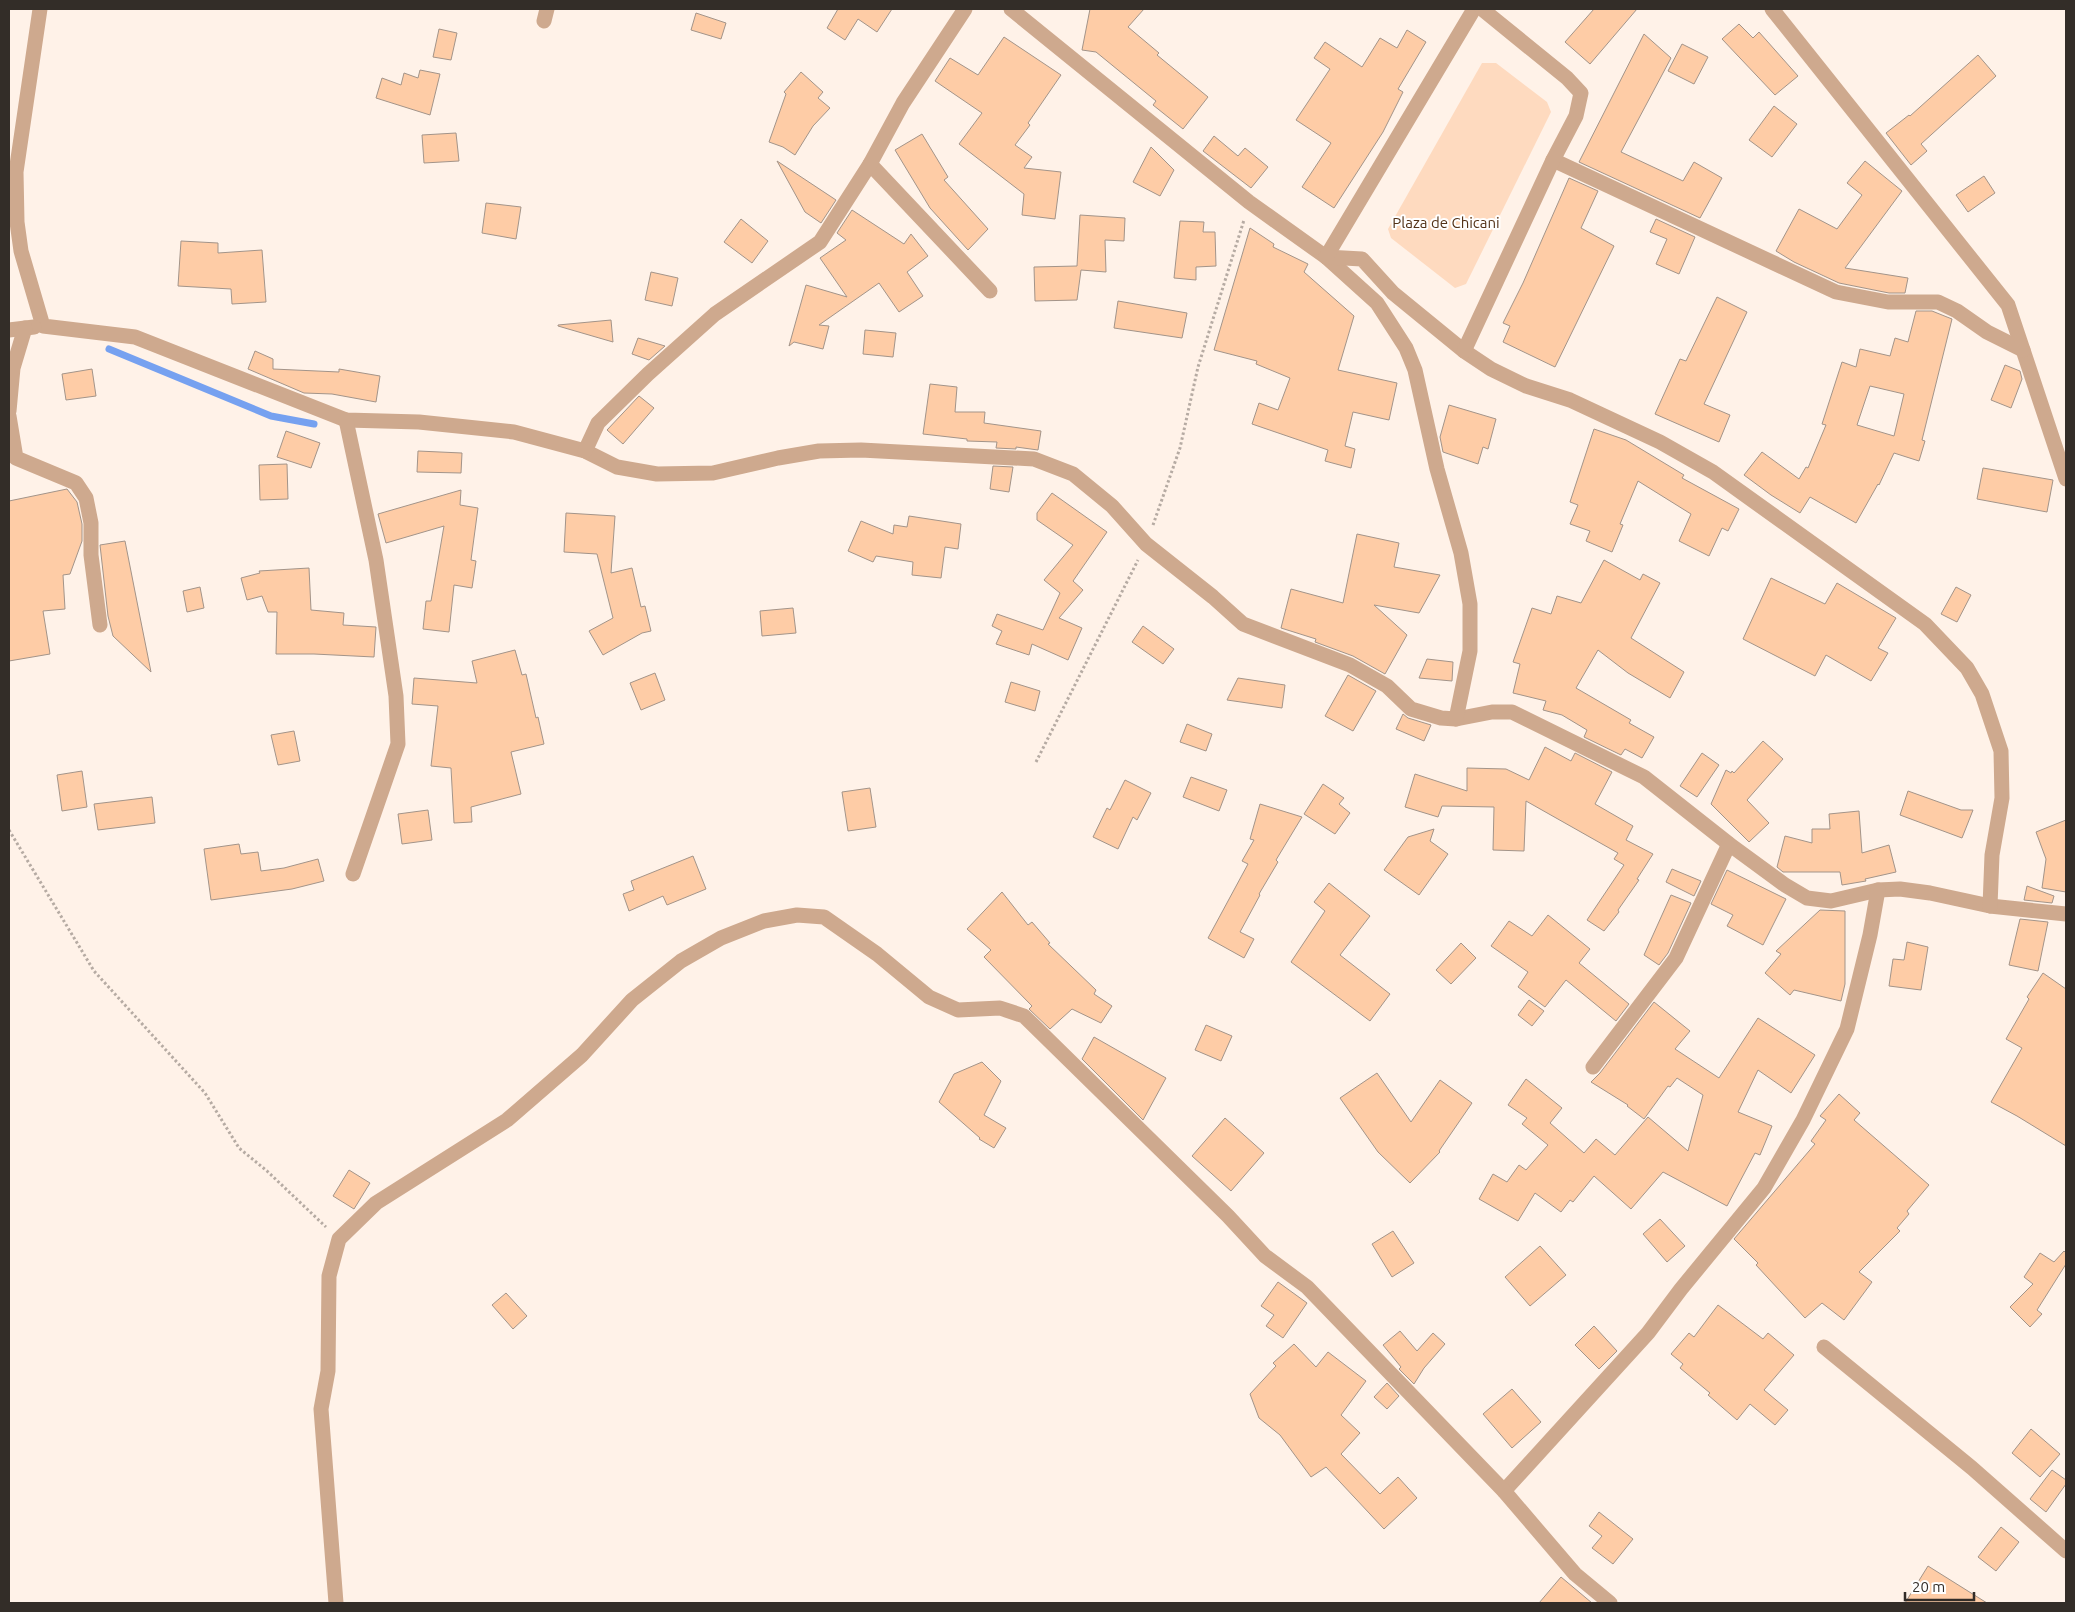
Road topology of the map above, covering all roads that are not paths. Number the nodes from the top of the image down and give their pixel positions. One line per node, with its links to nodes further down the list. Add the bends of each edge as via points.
1 (40, 9): 11 (street, via 16,172 21,250)
2 (965, 9): 8 (street, via 903,103)
3 (1011, 9): 9 (street, via 1249,202)
4 (1474, 9): 9 (street)
5 (1482, 9): 7 (street, via 1581,93 1576,116)
6 (1772, 9): 14 (street, via 2008,305)
7 (1553, 160): 14 (street, via 1836,292 1888,302 1938,302); 15 (street)
8 (870, 164): 10 (street); 19 (street, via 820,242 715,314 598,423)
9 (1326, 257): 15 (street, via 1362,259 1393,293); 22 (street, via 1377,303 1406,348 1415,370 1437,469 1461,553 1470,604 1470,650)
10 (990, 291)
11 (43, 326): 12 (street); 18 (street, via 135,337)
12 (25, 328): 13 (street); 16 (street, via 13,368)
13 (9, 330)
14 (2022, 350): 20 (street)
15 (1464, 351): 26 (street, via 1491,369 1526,386 1579,404 1660,442 1713,472 1925,624 1968,668 1982,694 2001,751 2002,798 1992,855)
16 (9, 411)
17 (9, 416): 21 (street, via 16,458 76,483 86,498)
18 (346, 420): 19 (street, via 419,422 514,432); 24 (street, via 376,560 396,696 398,744)
19 (585, 451): 22 (street, via 617,467 658,474 713,473 819,451 869,450 1034,459 1073,474 1112,506 1146,544 1243,624 1350,665 1387,686 1411,709)
20 (2066, 479)
21 (100, 625)
22 (1456, 719): 23 (street, via 1512,712 1644,777)
23 (1729, 844): 25 (street, via 1808,898 1831,901); 28 (street, via 1676,958)
24 (353, 874)
25 (1878, 890): 26 (street, via 1930,892); 30 (street, via 1847,1029 1803,1120 1764,1188 1648,1333)
26 (1990, 906): 27 (street)
27 (2066, 914)
28 (1593, 1067)
29 (1824, 1347): 31 (street, via 1972,1468)
30 (1504, 1490): 32 (street, via 1307,1287 1265,1256 1024,1016 1000,1008 958,1010 930,997 824,917 797,915 764,920 721,938 682,960 632,1000 582,1055 507,1120 376,1202 339,1239 330,1276 328,1372 321,1409); 33 (street, via 1575,1574)
31 (2066, 1551)
32 (336, 1603)
33 (1610, 1603)

